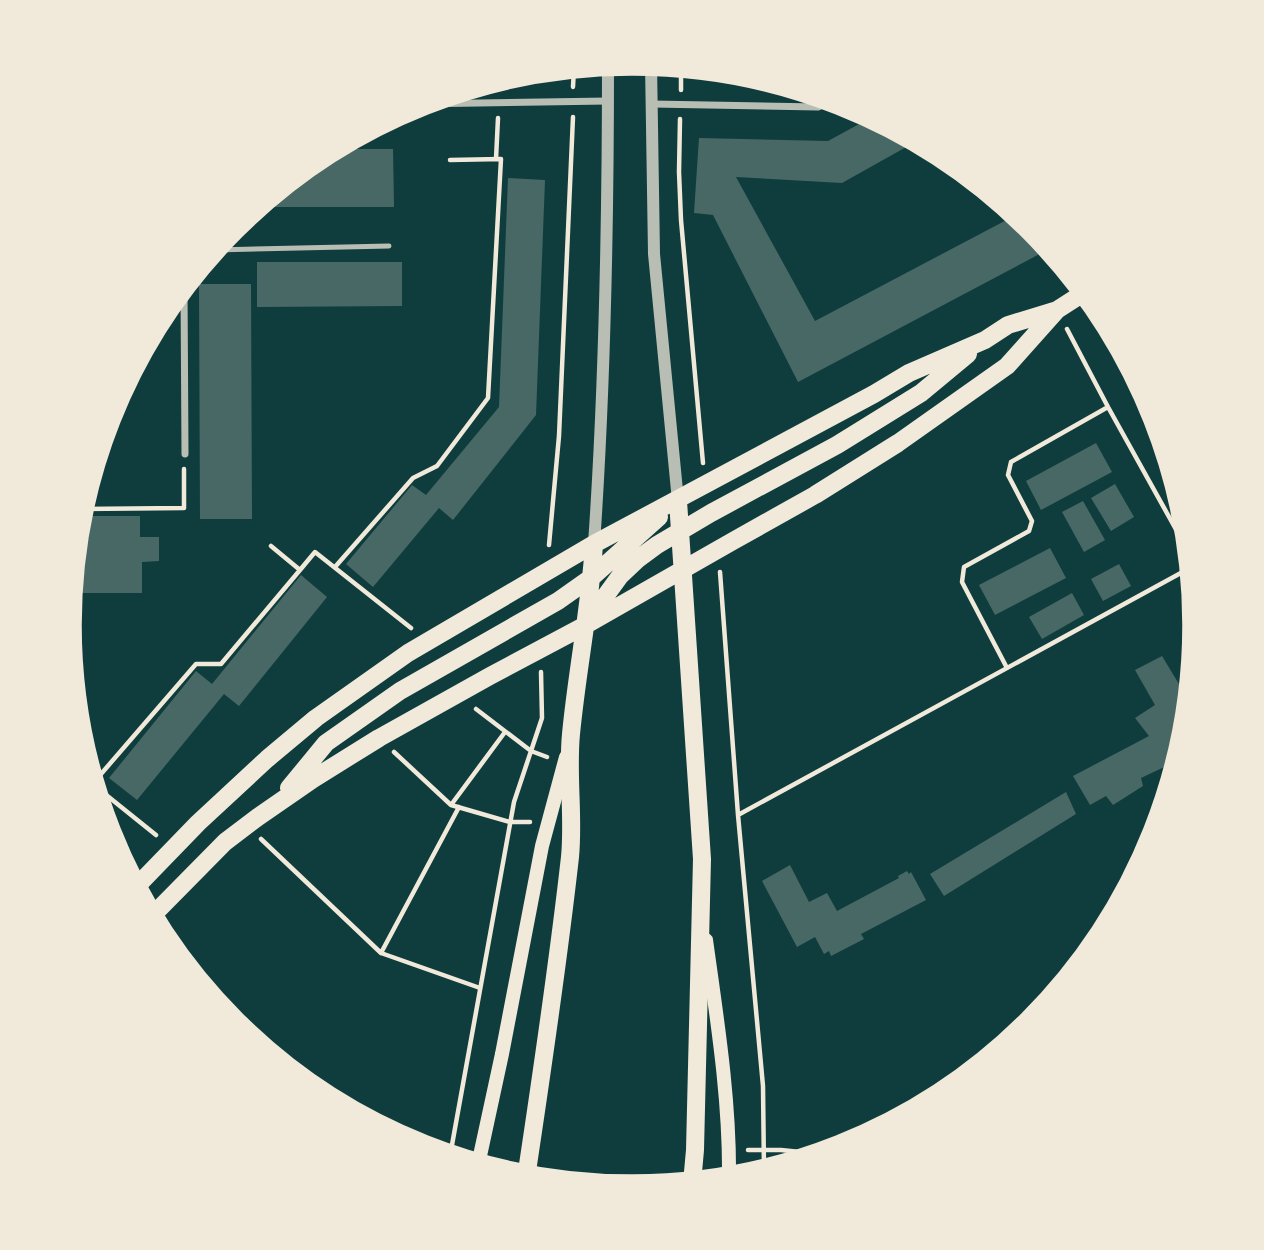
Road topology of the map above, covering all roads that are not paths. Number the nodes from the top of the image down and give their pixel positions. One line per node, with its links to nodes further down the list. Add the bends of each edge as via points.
1 (608, 75): 3 (street)
2 (651, 75): 5 (street)
3 (608, 101): 4 (street); 16 (street)
4 (455, 103)
5 (652, 104): 6 (street); 14 (street, via 654,254)
6 (819, 107)
7 (389, 246): 8 (lane)
8 (228, 250)
9 (1076, 298): 11 (main road)
10 (184, 303): 13 (street)
11 (1057, 310): 12 (main road, via 1008,325); 17 (main road, via 1007,366 898,443)
12 (985, 340): 14 (main road, via 909,373); 15 (main road, via 922,393)
13 (185, 454)
14 (678, 501): 15 (main road); 16 (main road); 18 (main road)
15 (679, 533): 17 (main road); 19 (main road, via 629,567)
16 (594, 544): 18 (main road); 22 (main road, via 408,653 316,718 198,823)
17 (683, 570): 19 (main road); 23 (main road)
18 (592, 577): 19 (main road); 21 (main road, via 400,691 327,743)
19 (584, 626): 20 (main road); 21 (main road, via 379,738)
20 (570, 738): 25 (main road, via 542,846); 26 (main road, via 570,853)
21 (273, 807): 24 (main road, via 225,842)
22 (143, 880)
23 (701, 905): 27 (main road, via 719,1032); 28 (main road)
24 (159, 909)
25 (480, 1155)
26 (528, 1167)
27 (729, 1168)
28 (693, 1173)

